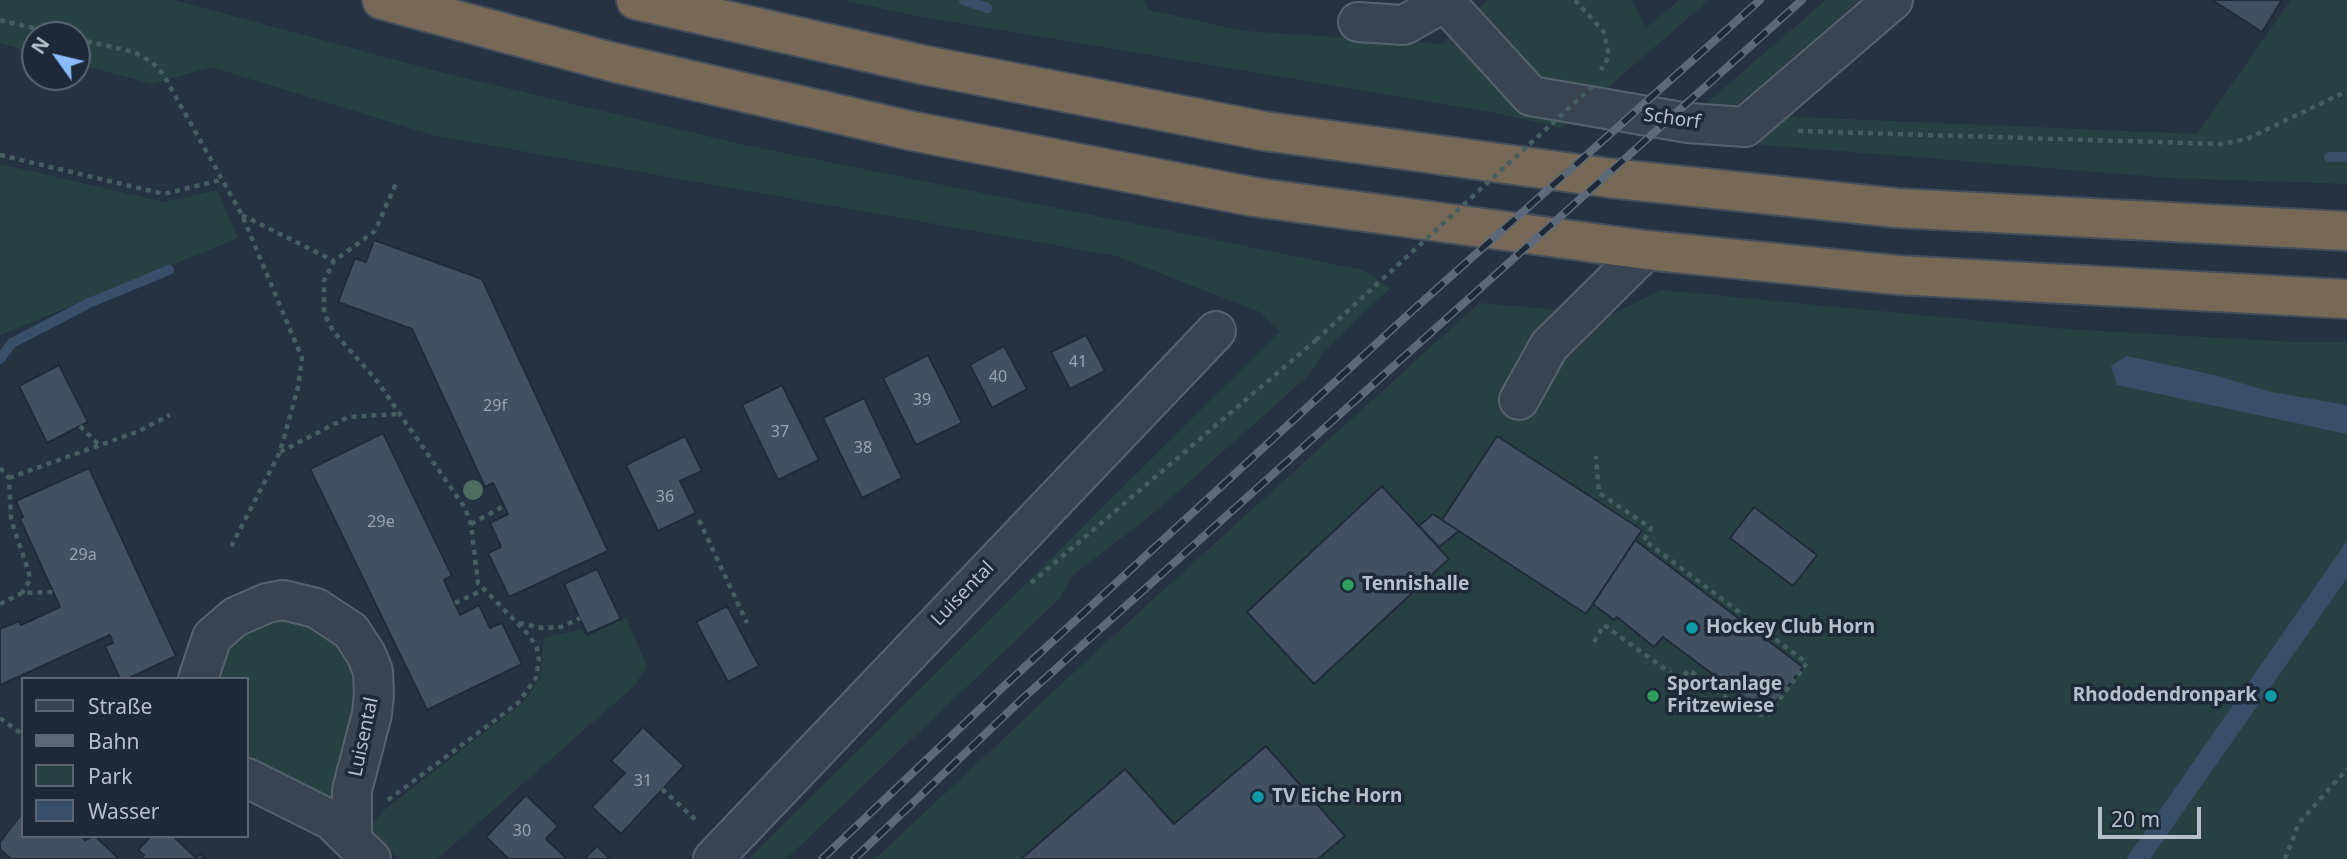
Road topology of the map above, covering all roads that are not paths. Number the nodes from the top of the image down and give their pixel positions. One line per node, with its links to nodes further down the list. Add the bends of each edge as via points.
1 (382, 0): 7 (highway, via 612,62 912,131 1254,197)
2 (636, 0): 6 (highway, via 924,65 1264,131 1582,174 1897,208)
3 (1893, 0): 4 (street, Schorf, via 1745,127 1688,123 1531,96)
4 (1447, 2): 5 (street, Schorf, via 1404,25)
5 (1358, 22)
6 (2347, 231)
7 (1646, 250): 8 (highway, via 1896,275); 10 (street, via 1549,346)
8 (2347, 299)
9 (1216, 331): 14 (street, Luisental)
10 (1519, 400)
11 (199, 677): 13 (street, Luisental, via 212,637 235,617 267,603 283,600 316,608 351,631 373,671 372,714 352,790)
12 (248, 778): 13 (street, via 331,820)
13 (361, 850)
14 (719, 853)

